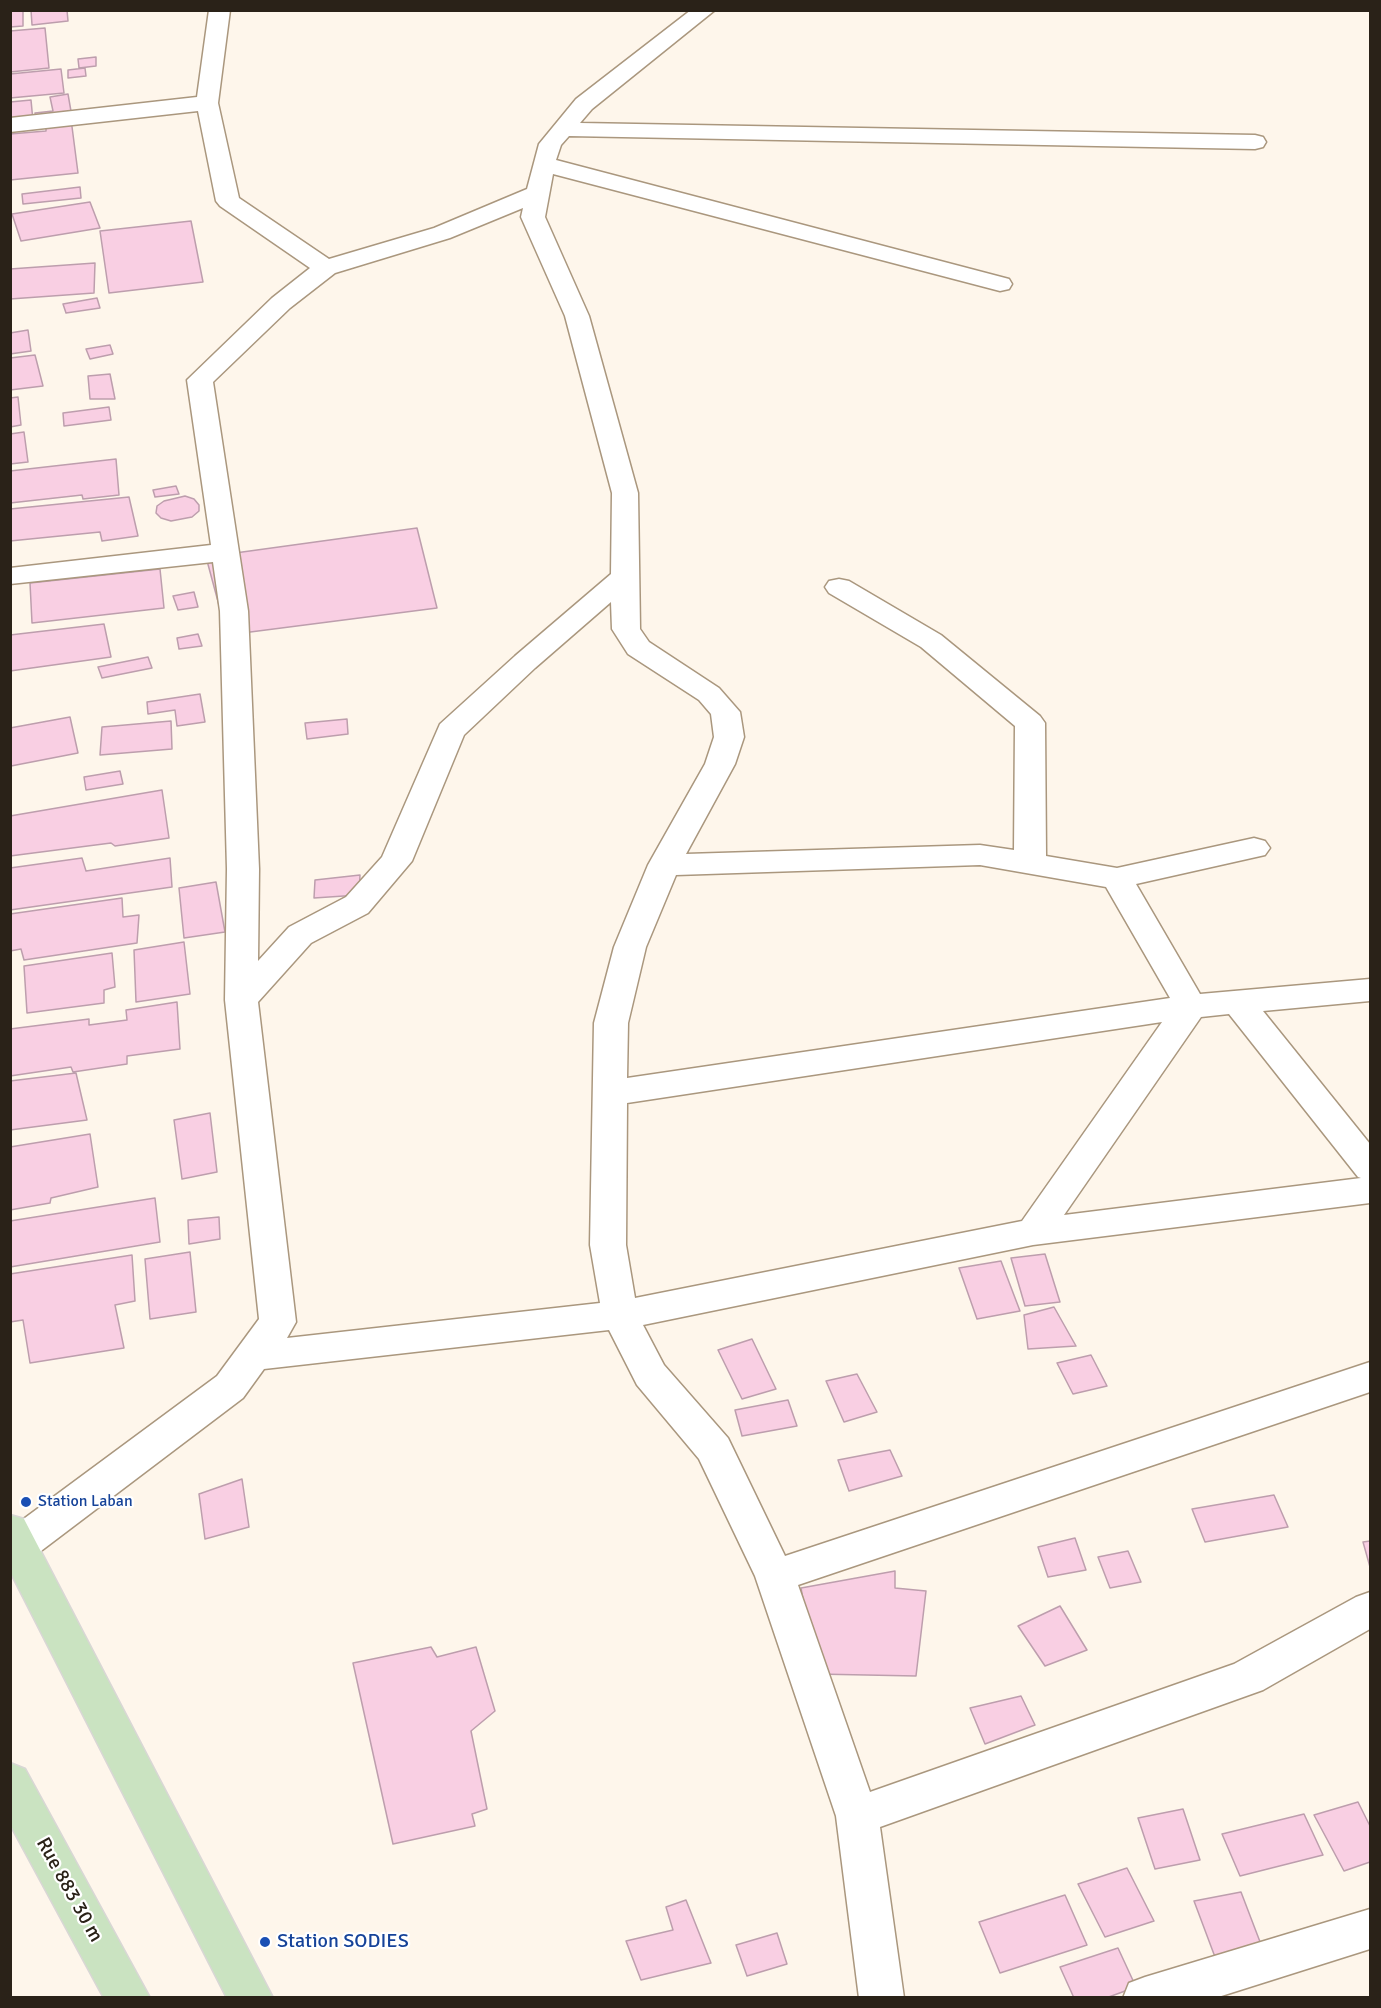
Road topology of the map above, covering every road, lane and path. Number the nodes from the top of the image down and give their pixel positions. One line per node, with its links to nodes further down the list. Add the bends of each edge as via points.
1 (220, 10): 3 (street)
2 (705, 10): 5 (street, via 584,104)
3 (207, 103): 4 (street); 9 (street, via 228,201)
4 (10, 125)
5 (562, 129): 6 (street); 7 (street, via 550,144)
6 (1255, 142)
7 (543, 164): 8 (street); 10 (street)
8 (537, 193): 9 (street, via 442,234); 13 (street, via 533,217 577,316 625,493)
9 (326, 268): 11 (street, via 281,303 200,380)
10 (1000, 284)
11 (226, 552): 12 (street); 20 (street, via 234,611 243,845)
12 (10, 576)
13 (625, 576): 17 (street, via 626,629 638,648 709,694 725,712 729,737 720,764); 20 (street, via 451,730 396,861 357,905 300,935)
14 (839, 587): 16 (street, via 931,640 1030,723)
15 (1254, 848): 18 (street)
16 (1030, 864): 17 (street, via 980,855); 18 (street)
17 (664, 865): 23 (street, via 630,947 611,1023)
18 (1117, 878): 22 (street)
19 (1371, 990): 21 (street)
20 (241, 1000): 28 (street, via 278,1322)
21 (1238, 1002): 22 (street); 24 (street)
22 (1191, 1006): 23 (street); 26 (street)
23 (611, 1094): 27 (street, via 608,1245)
24 (1371, 1167)
25 (1371, 1190): 26 (street)
26 (1033, 1232): 27 (street)
27 (620, 1315): 28 (street); 31 (street, via 650,1374 714,1449)
28 (253, 1356): 30 (street, via 230,1386)
29 (1371, 1377): 31 (street)
30 (14, 1538): 37 (main road)
31 (775, 1576): 34 (street)
32 (1371, 1609): 34 (street, via 1248,1677)
33 (10, 1782): 36 (main road, Rue 883 30 m)
34 (857, 1816): 38 (street)
35 (1371, 1929): 39 (street)
36 (128, 1998)
37 (251, 1998)
38 (882, 1998)
39 (1145, 1998)

